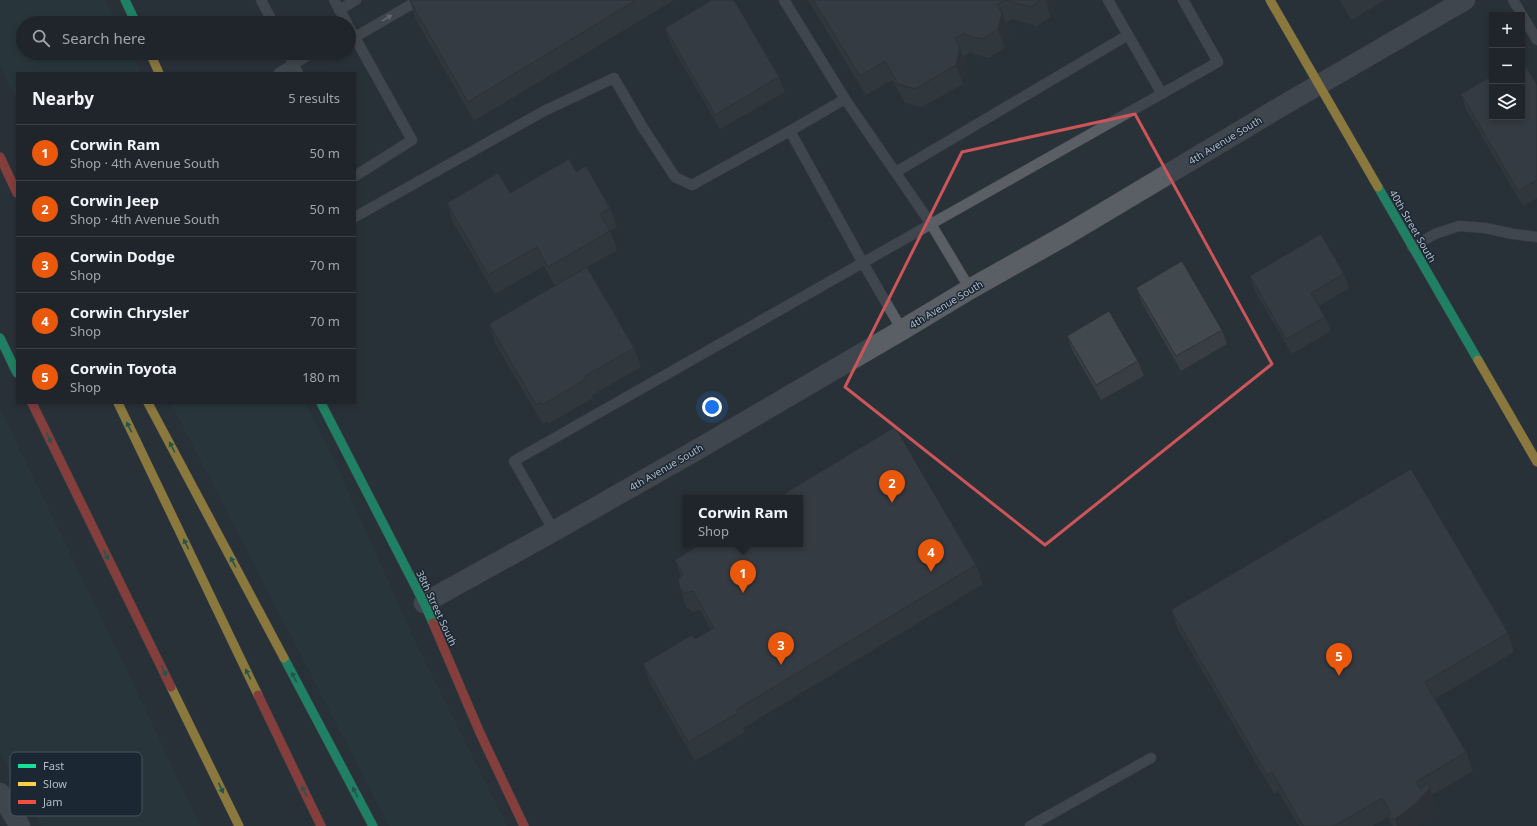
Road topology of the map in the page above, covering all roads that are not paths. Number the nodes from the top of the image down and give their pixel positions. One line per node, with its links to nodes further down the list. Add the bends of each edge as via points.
1 (125, 0): 14 (main road)
2 (261, 0): 15 (lane)
3 (334, 0): 12 (lane)
4 (356, 0): 12 (lane)
5 (418, 0): 18 (lane, one-way to 5)
6 (784, 0): 30 (lane)
7 (1108, 0): 19 (lane)
8 (1184, 0): 29 (lane, via 1218,62)
9 (1270, 0): 28 (main road, 40th Street South)
10 (1465, 0): 28 (street, 4th Avenue South)
11 (1513, 0): 13 (lane)
12 (339, 10): 16 (lane)
13 (1520, 12)
14 (133, 16)
15 (269, 16)
16 (342, 16)
17 (1525, 20): 21 (lane)
18 (356, 26)
19 (1128, 35): 29 (lane); 33 (lane)
20 (356, 40): 34 (lane, via 412,140)
21 (1537, 40)
22 (153, 60): 26 (main road)
23 (292, 60): 25 (lane)
24 (305, 60): 25 (lane)
25 (296, 69): 27 (lane)
26 (159, 72)
27 (283, 72)
28 (1319, 85): 40 (main road, 40th Street South); 42 (street, 4th Avenue South)
29 (1162, 94): 38 (lane)
30 (845, 99): 31 (lane); 33 (lane)
31 (790, 131): 37 (lane, via 692,185 675,177 614,78 544,111); 41 (lane)
32 (0, 157): 35 (main road); 36 (main road)
33 (896, 172): 38 (lane)
34 (356, 175)
35 (16, 182)
36 (16, 191)
37 (356, 216)
38 (931, 224): 41 (lane); 42 (lane)
39 (1537, 237): 40 (lane, via 1459,226 1435,234)
40 (1412, 247): 50 (main road, 40th Street South)
41 (863, 263): 43 (lane); 51 (lane, via 514,461)
42 (970, 289): 43 (street, 4th Avenue South)
43 (902, 330): 51 (street, 4th Avenue South)
44 (0, 338): 45 (main road)
45 (16, 371)
46 (32, 404): 58 (main road, one-way to 58)
47 (118, 404): 59 (main road, one-way to 47)
48 (149, 404): 60 (main road, one-way to 48)
49 (322, 404): 52 (main road, 38th Street South)
50 (1537, 462)
51 (554, 531): 52 (street, 4th Avenue South)
52 (424, 603): 61 (main road, 38th Street South, via 480,733)
53 (1151, 758): 62 (lane)
54 (0, 793): 55 (street)
55 (10, 810)
56 (14, 816): 57 (street)
57 (20, 826)
58 (239, 826)
59 (321, 826)
60 (373, 826)
61 (524, 826)
62 (1030, 826)

